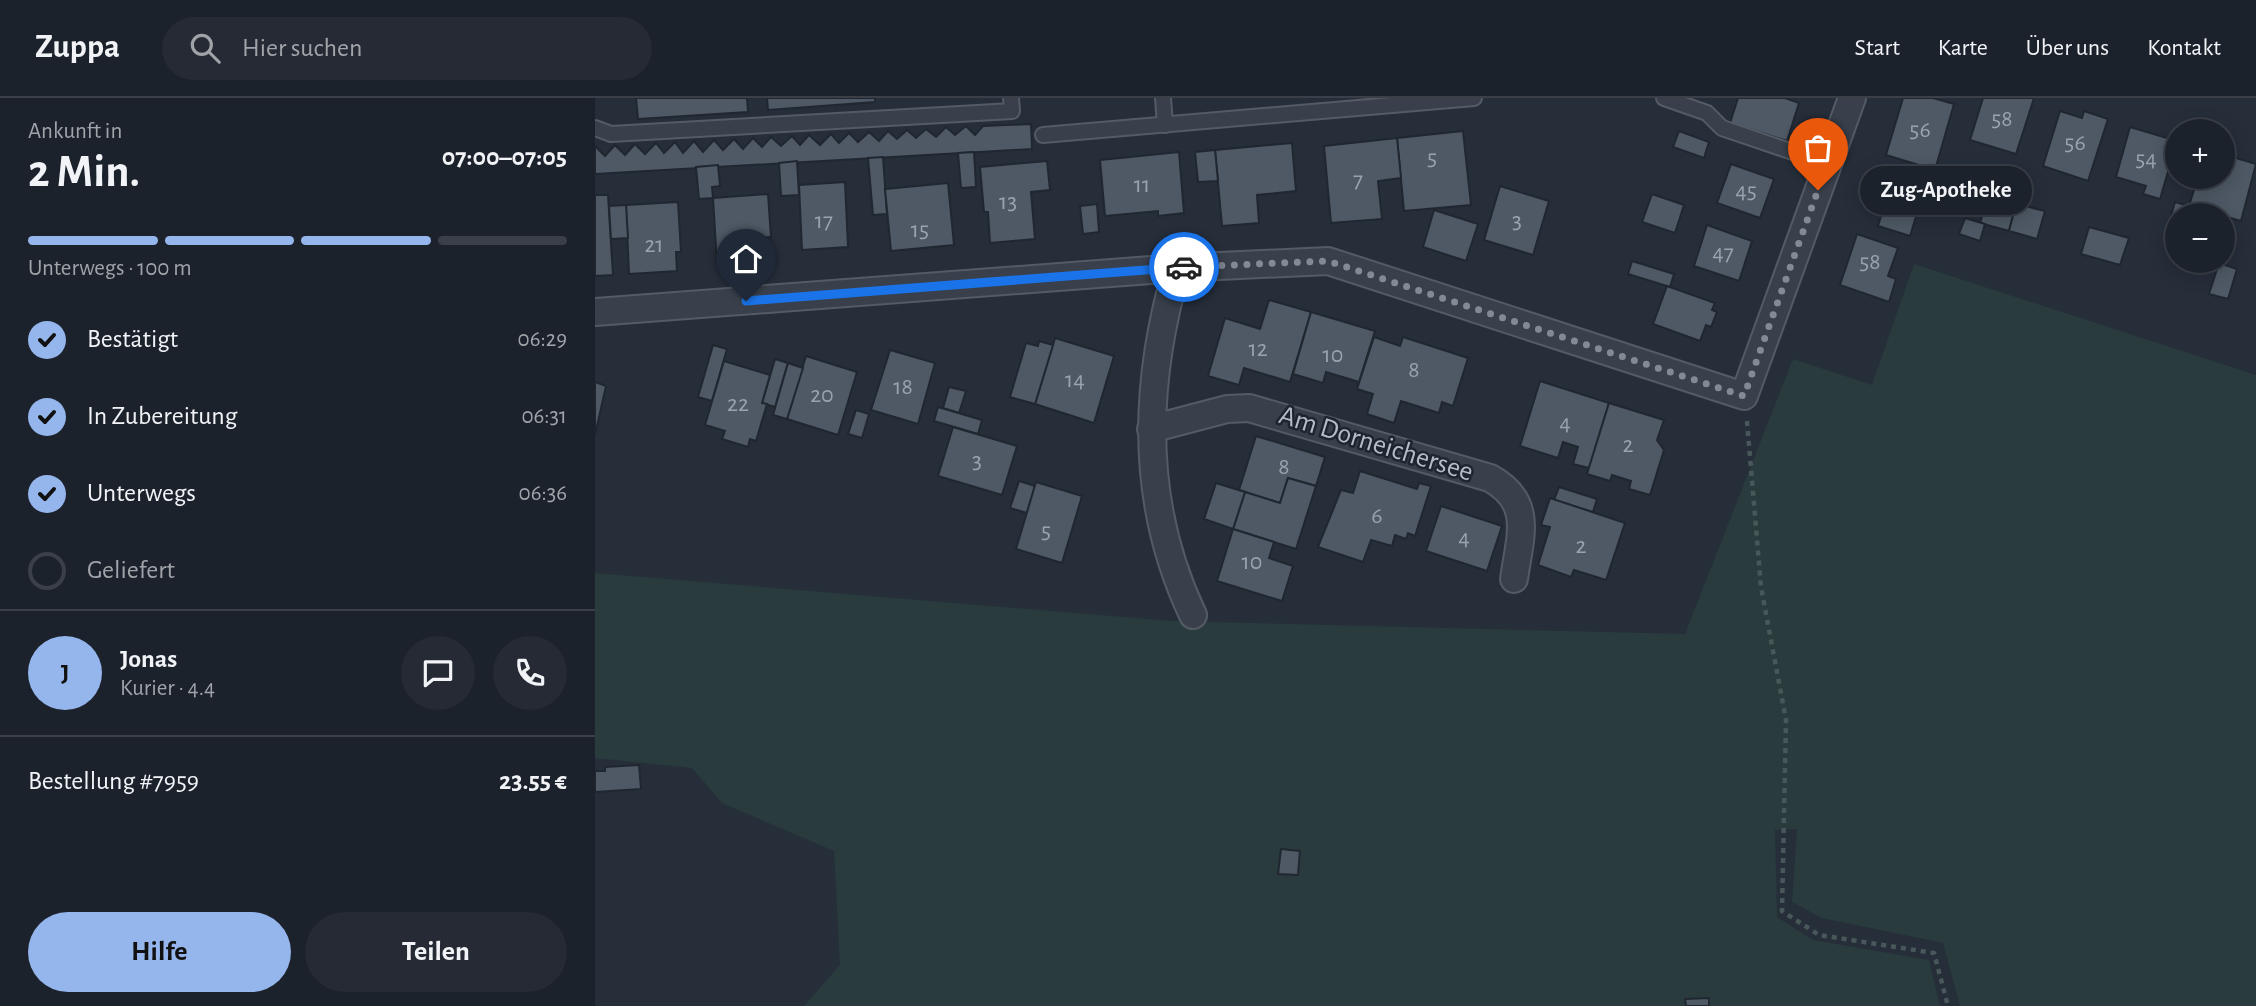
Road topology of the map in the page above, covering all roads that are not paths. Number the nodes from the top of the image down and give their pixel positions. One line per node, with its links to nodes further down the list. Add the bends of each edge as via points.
1 (1011, 98): 8 (lane, via 1011,111 611,134)
2 (1163, 98): 7 (lane)
3 (1474, 98): 6 (lane)
4 (1664, 98): 10 (lane, via 1707,113 1722,128)
5 (1853, 98): 10 (street)
6 (1419, 100): 7 (lane)
7 (1165, 125): 9 (lane)
8 (595, 128)
9 (1042, 135)
10 (1828, 164): 11 (street, via 1744,396 1328,261)
11 (1177, 268): 12 (street); 13 (street, via 1157,348)
12 (595, 312)
13 (1150, 429): 14 (street, Am Dorneichersee, via 1227,409 1249,408 1490,478 1516,498 1520,513); 15 (street, via 1157,506 1172,567)
14 (1514, 579)
15 (1193, 615)

